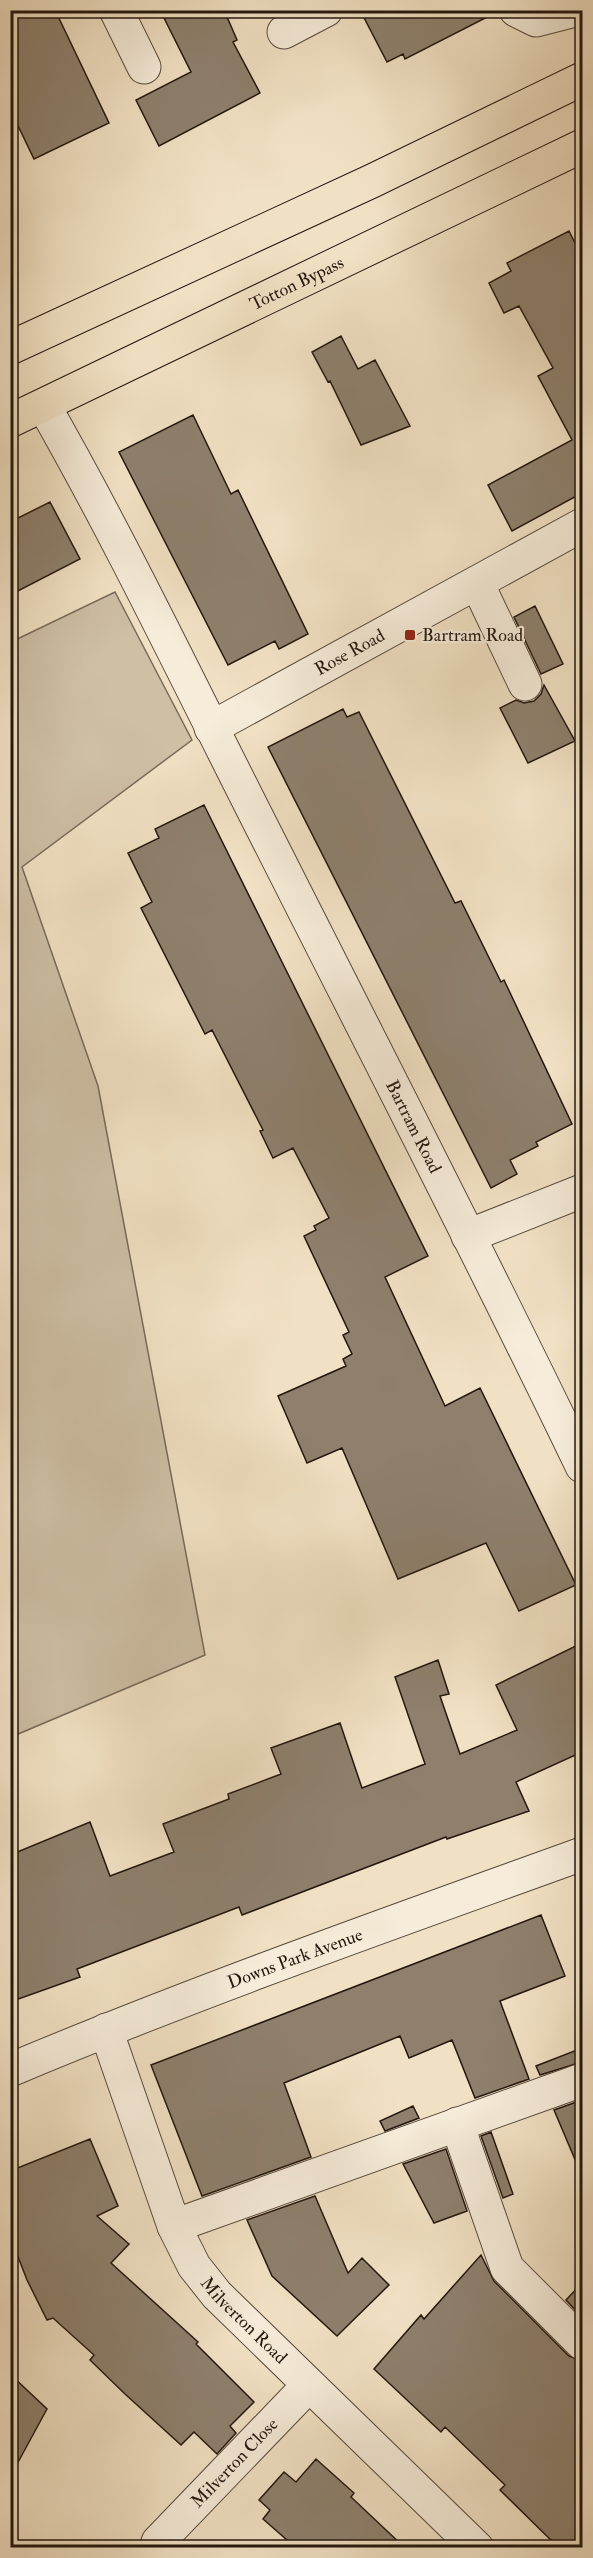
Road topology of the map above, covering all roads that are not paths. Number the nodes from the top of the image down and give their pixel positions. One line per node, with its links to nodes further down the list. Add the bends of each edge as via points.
1 (116, 10): 6 (street)
2 (326, 10): 5 (street)
3 (516, 10): 4 (street, via 536,20)
4 (575, 10)
5 (284, 32)
6 (144, 67)
7 (582, 79): 9 (main road, via 372,181)
8 (582, 146): 10 (main road, Totton Bypass)
9 (13, 342)
10 (44, 406): 11 (main road, Totton Bypass); 15 (street, Bartram Road)
11 (10, 421)
12 (582, 525): 13 (street, Rose Road)
13 (477, 583): 14 (street); 15 (street, Rose Road)
14 (525, 684)
15 (211, 728): 17 (street, Bartram Road)
16 (582, 1191): 17 (street)
17 (468, 1236): 18 (street, Bartram Road)
18 (582, 1466)
19 (581, 1858): 20 (street, Downs Park Avenue, via 285,1961)
20 (106, 2030): 21 (street, Downs Park Avenue); 24 (street, Milverton Road)
21 (10, 2070)
22 (582, 2080): 23 (street)
23 (457, 2124): 24 (street); 25 (street, via 507,2268)
24 (174, 2226): 26 (street, Milverton Road, via 194,2266 217,2295)
25 (582, 2343)
26 (309, 2385): 27 (street, Milverton Close); 28 (street, Milverton Road)
27 (158, 2542)
28 (477, 2547)

